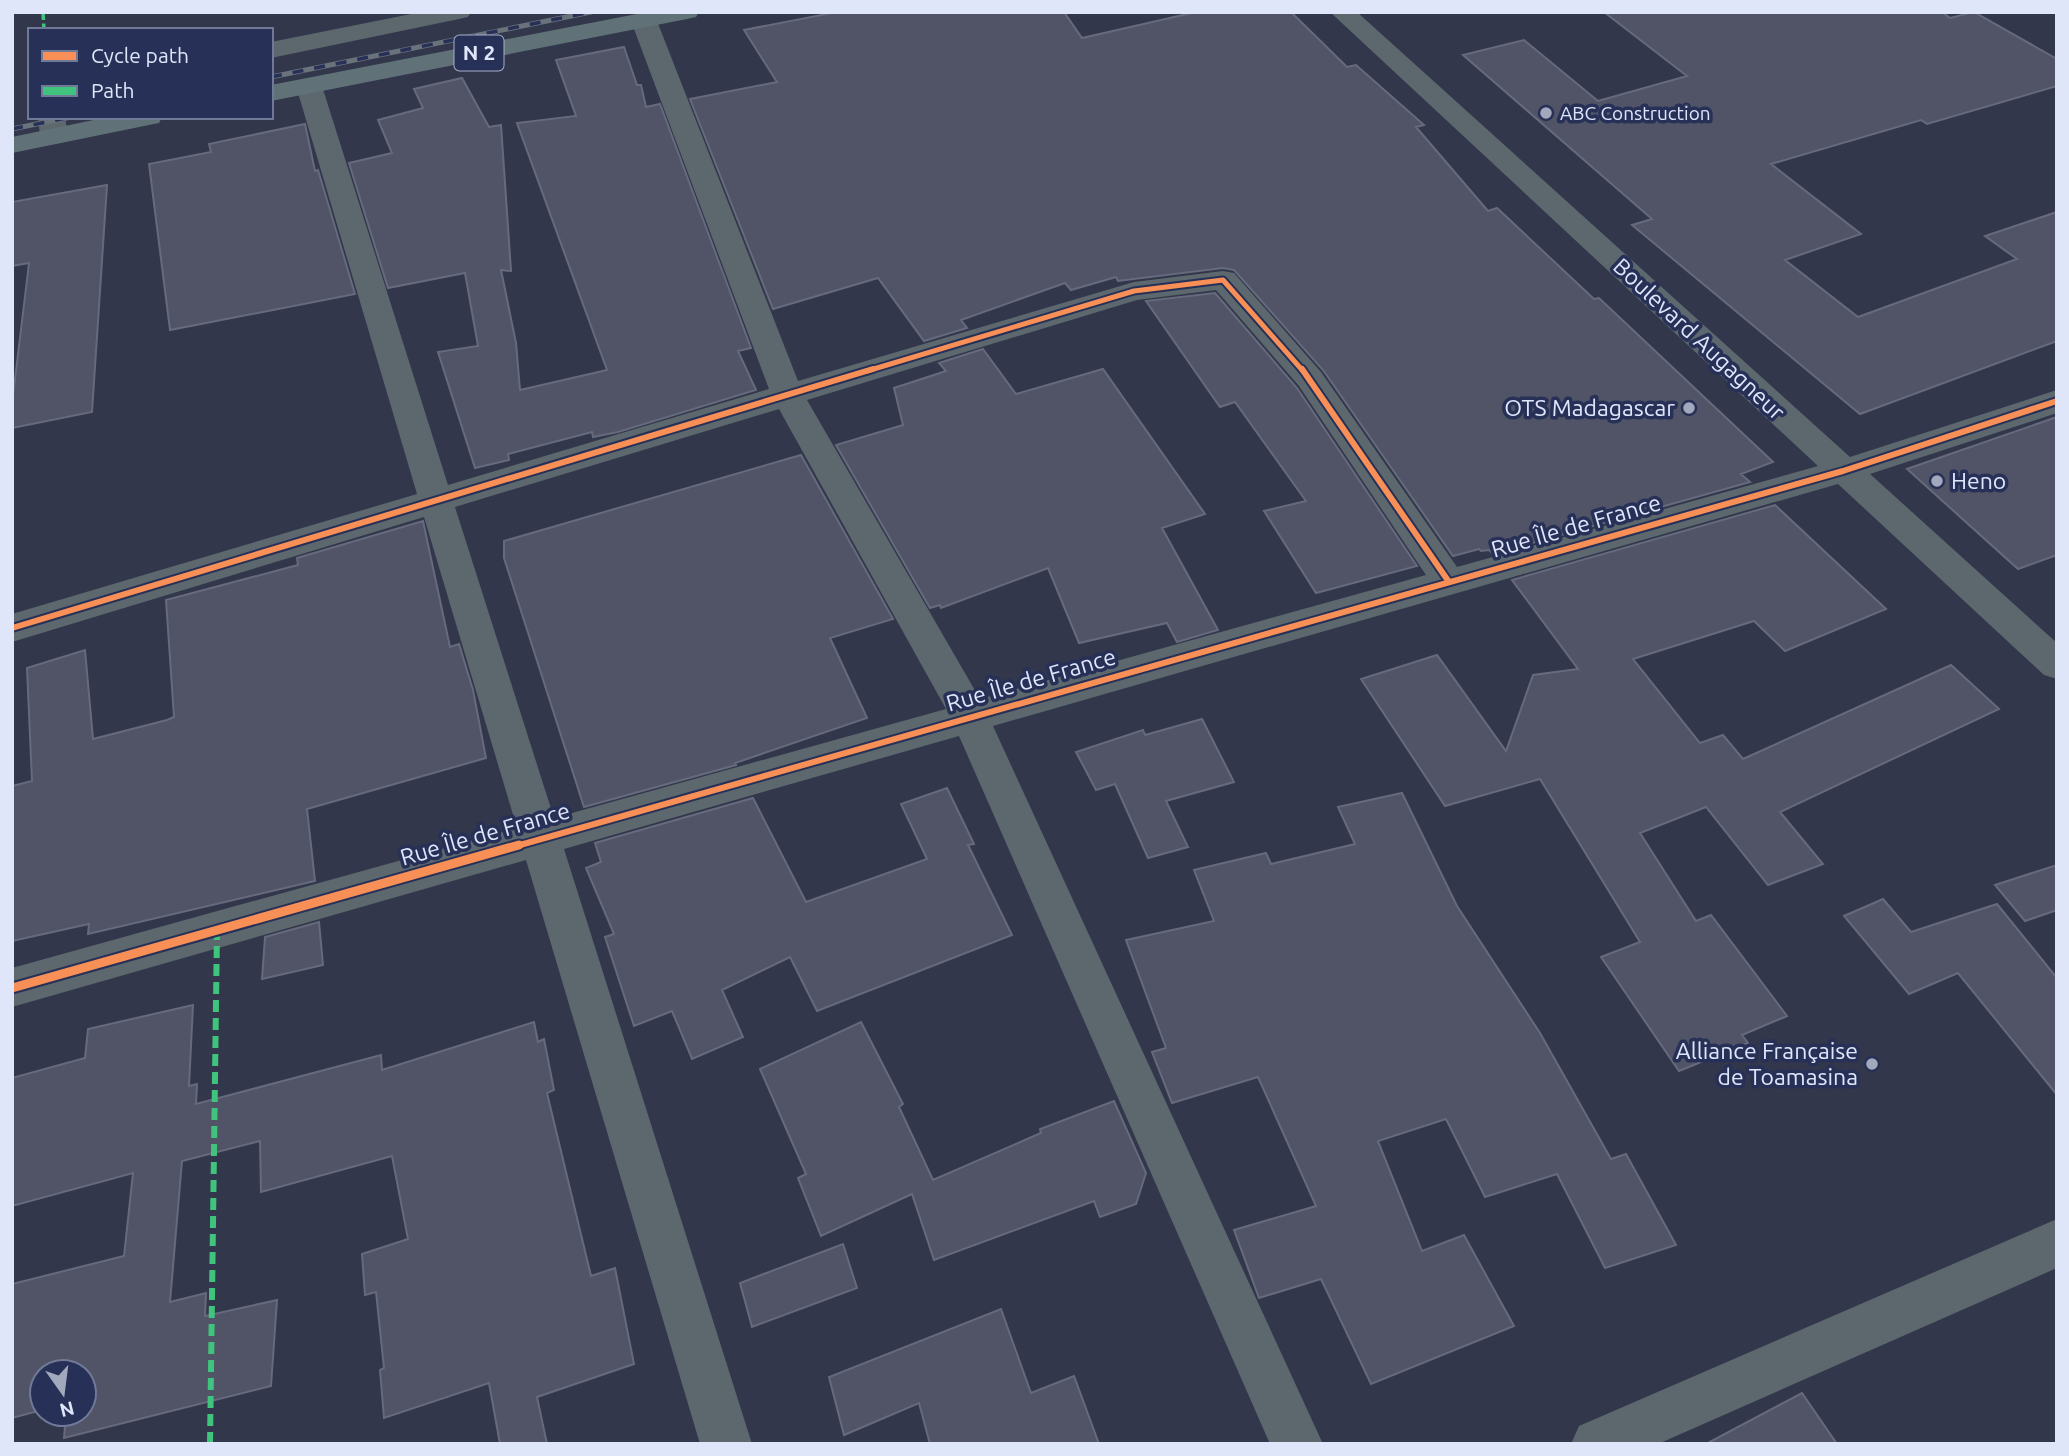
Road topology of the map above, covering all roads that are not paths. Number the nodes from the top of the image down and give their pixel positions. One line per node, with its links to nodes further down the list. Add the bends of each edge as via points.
1 (459, 12): 5 (street)
2 (687, 12): 4 (main road, N 2)
3 (1342, 12): 13 (street, Boulevard Augagneur)
4 (644, 21): 6 (main road, N 2); 11 (street)
5 (273, 50)
6 (309, 86): 7 (main road, N 2); 14 (street)
7 (273, 93)
8 (130, 119): 9 (main road)
9 (53, 127): 10 (main road)
10 (12, 145)
11 (788, 396): 14 (street); 15 (street, via 1134,291 1223,280 1310,379); 18 (street)
12 (2057, 401): 13 (street, Rue Île de France)
13 (1843, 471): 15 (street, Rue Île de France); 17 (street, Boulevard Augagneur)
14 (436, 501): 16 (street); 19 (street)
15 (1449, 582): 18 (street, Rue Île de France)
16 (12, 628)
17 (2057, 665)
18 (970, 718): 19 (street, Rue Île de France); 23 (street)
19 (541, 839): 20 (street, Rue Île de France); 22 (street)
20 (12, 988)
21 (2057, 1243): 24 (street)
22 (726, 1444)
23 (1297, 1444)
24 (1597, 1444)

